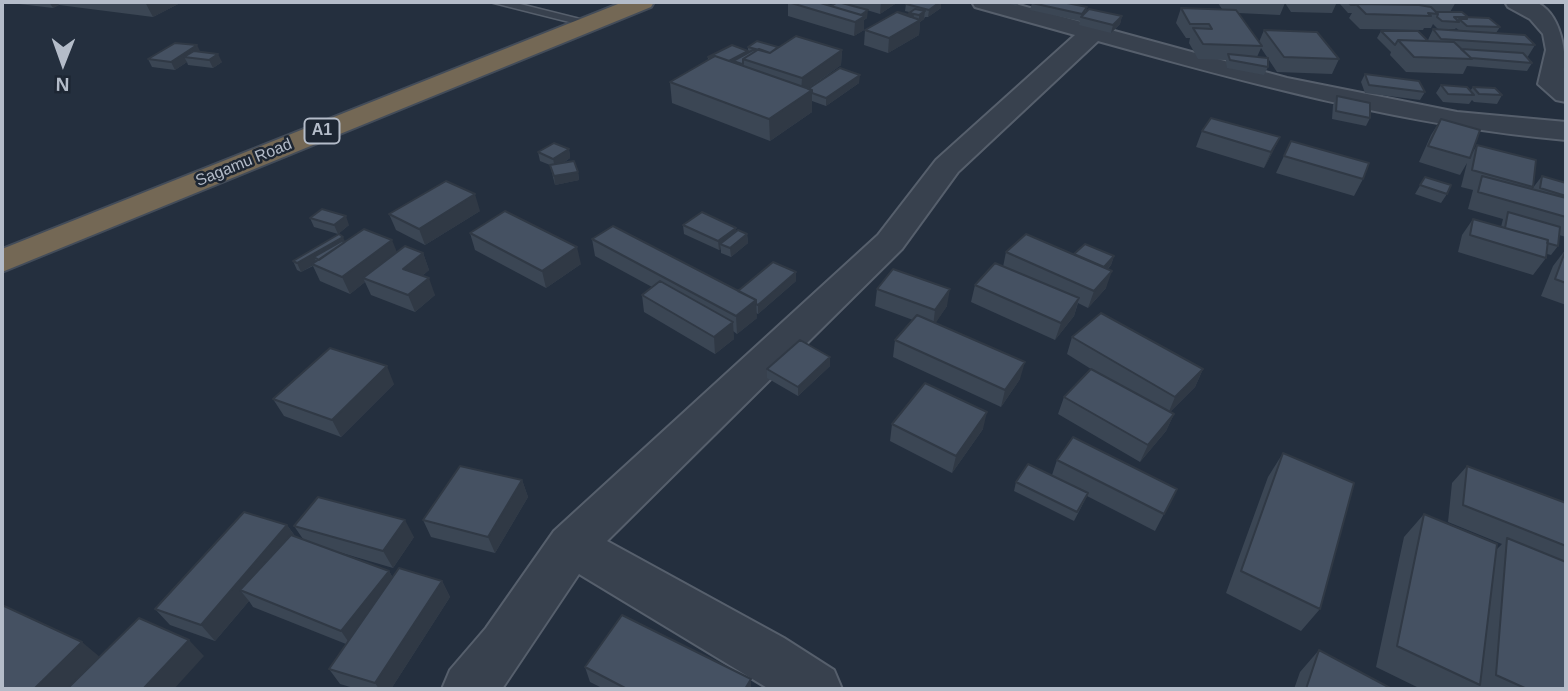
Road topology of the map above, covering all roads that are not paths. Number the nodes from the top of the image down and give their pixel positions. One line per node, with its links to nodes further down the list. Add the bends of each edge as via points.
1 (496, 2): 5 (lane)
2 (643, 2): 5 (highway, Sagamu Road / A1)
3 (984, 2): 6 (street)
4 (1516, 2): 7 (street, via 1526,5 1554,30 1559,49 1551,84)
5 (589, 23): 9 (highway, Sagamu Road / A1)
6 (1091, 34): 8 (street, via 1298,88 1457,120); 10 (street, via 947,166 890,242)
7 (1566, 94)
8 (1566, 131)
9 (2, 261)
10 (572, 545): 11 (street); 12 (street)
11 (469, 689)
12 (816, 689)

